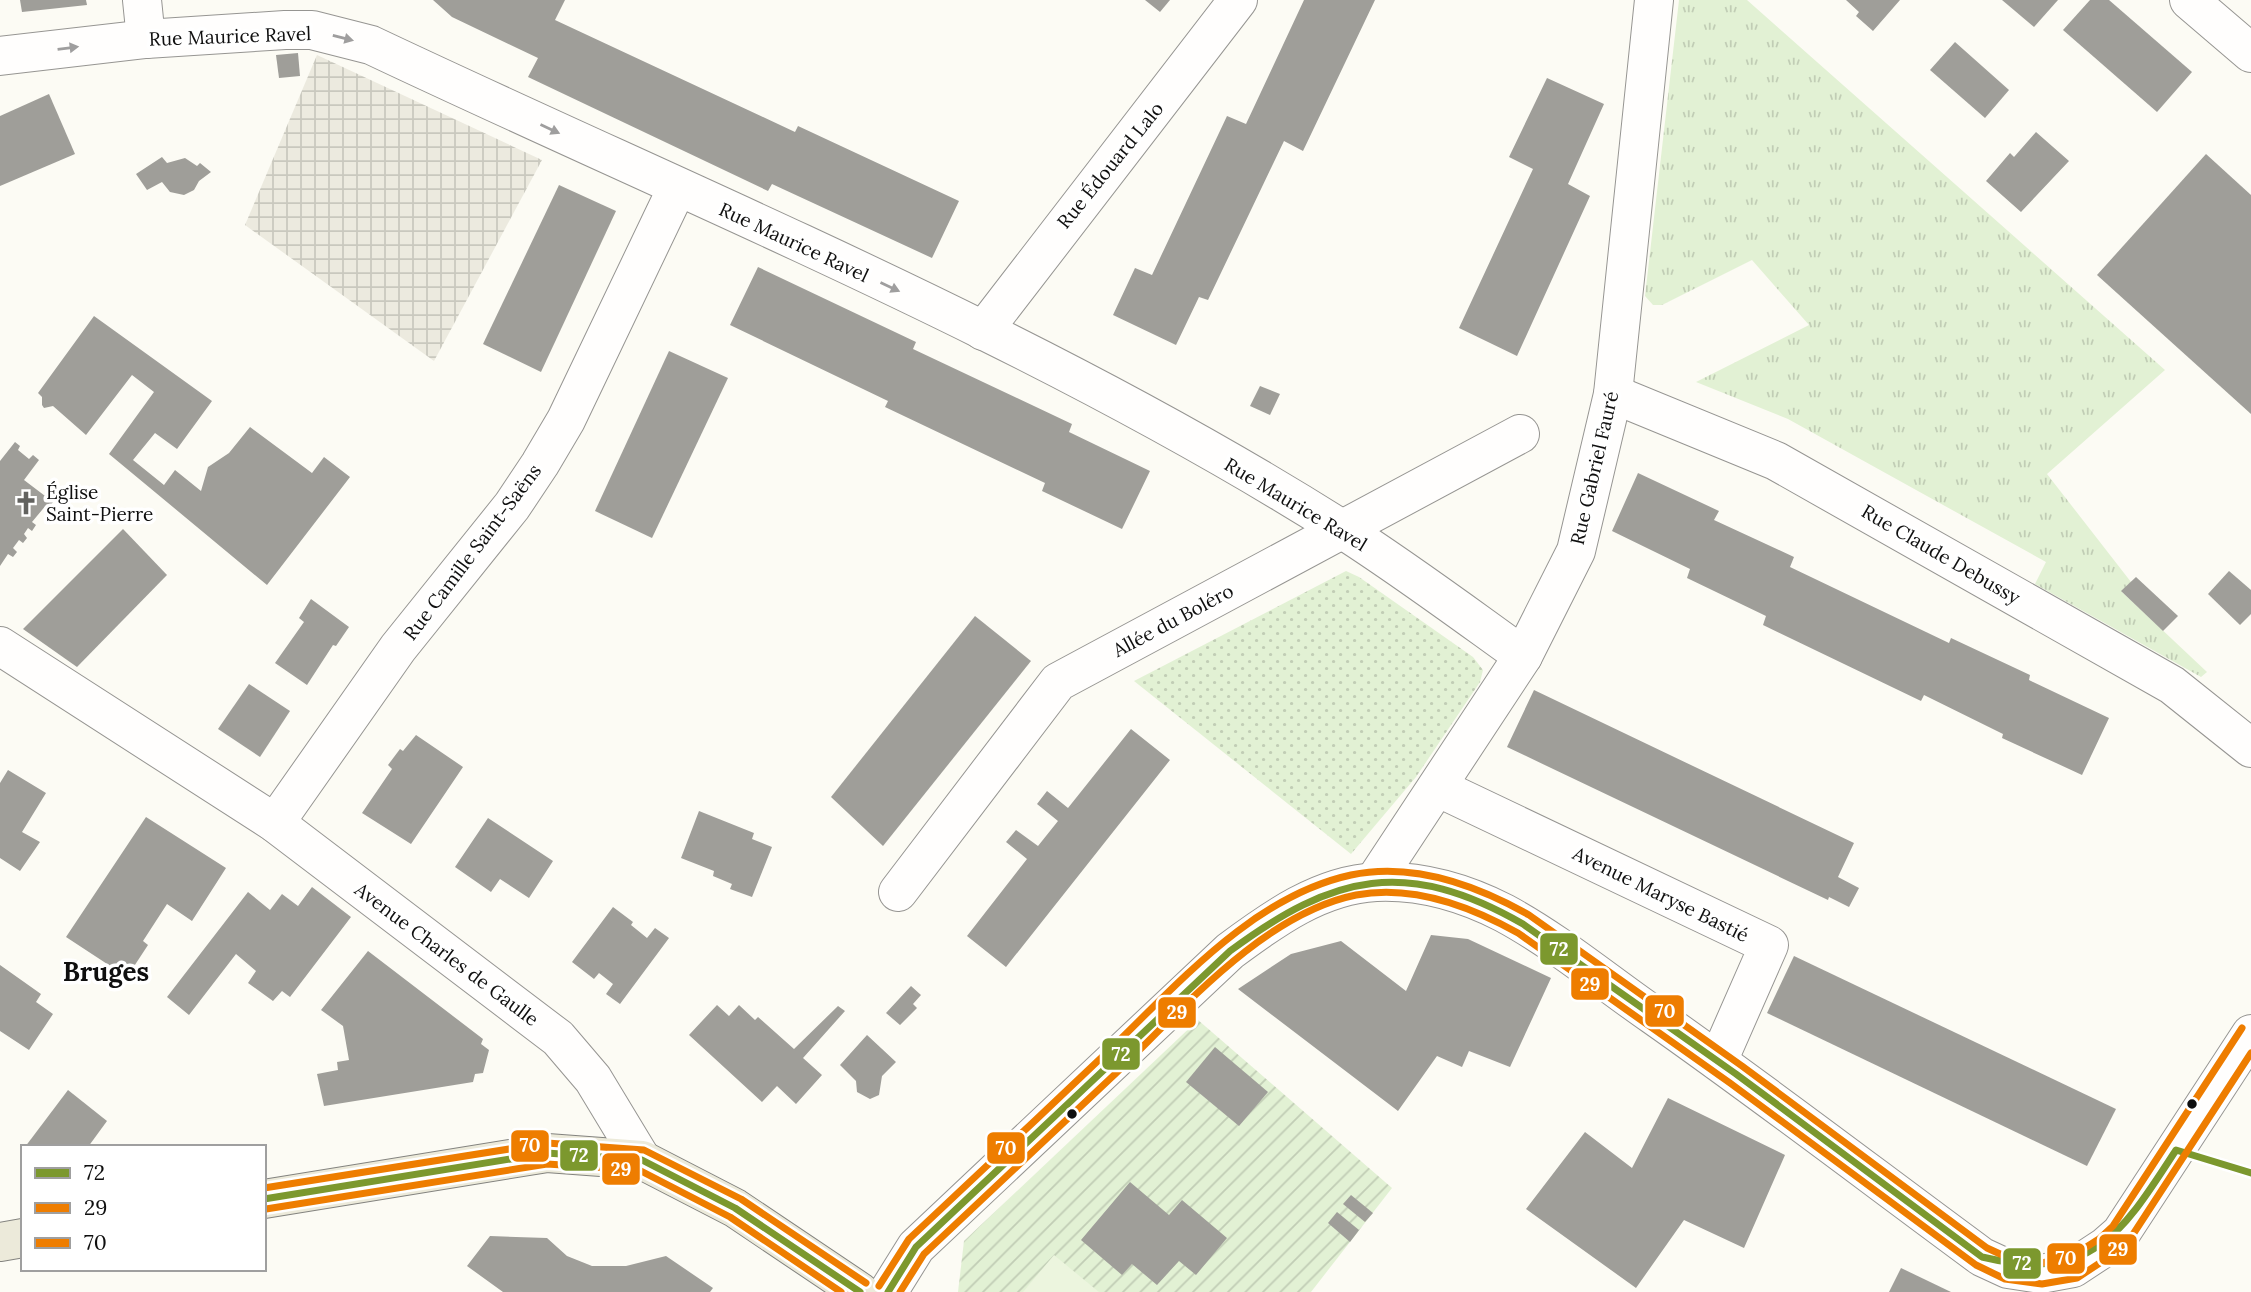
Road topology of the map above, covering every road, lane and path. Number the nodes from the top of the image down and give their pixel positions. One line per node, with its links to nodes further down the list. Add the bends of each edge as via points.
1 (142, 0): 7 (street)
2 (1238, 0): 11 (street, Rue Édouard Lalo)
3 (1654, 0): 12 (street, Rue Gabriel Fauré)
4 (2189, 0): 6 (street)
5 (281, 15): 7 (street, Rue Maurice Ravel); 10 (street, Rue Maurice Ravel, one-way to 10, via 312,30 371,45)
6 (2237, 31): 8 (street)
7 (146, 39): 9 (street, Rue Maurice Ravel, one-way to 7)
8 (2251, 52)
9 (0, 56)
10 (677, 188): 11 (street, Rue Maurice Ravel, one-way to 11); 19 (street, Rue Camille Saint-Saëns, via 566,420 540,464 398,648)
11 (983, 331): 14 (street, Rue Maurice Ravel, via 1210,452)
12 (1613, 394): 16 (street, Rue Gabriel Fauré, via 1576,551); 17 (street, Rue Claude Debussy, via 1776,461 2172,685)
13 (1520, 434): 14 (street, Allée du Boléro)
14 (1342, 529): 16 (street, Rue Maurice Ravel); 21 (street, Allée du Boléro, via 1058,682)
15 (0, 646): 19 (street, Avenue Charles de Gaulle)
16 (1523, 656): 18 (street, Rue Gabriel Fauré)
17 (2251, 748)
18 (1439, 788): 20 (street, Rue Gabriel Fauré); 23 (street, Avenue Maryse Bastié, via 1769,945)
19 (275, 823): 24 (street, Avenue Charles de Gaulle, via 572,1051)
20 (1374, 882): 23 (street, via 1449,890 1503,913); 29 (street, via 1322,895 1280,914 1230,951 916,1247)
21 (898, 892)
22 (2251, 1034): 23 (street, via 2121,1233 2073,1268 2041,1274 2008,1269 1982,1257)
23 (1718, 1061)
24 (642, 1160): 25 (main road, via 547,1153); 28 (main road, via 735,1208)
25 (266, 1199)
26 (21, 1238): 27 (main road)
27 (0, 1242)
28 (860, 1292)
29 (888, 1292)

